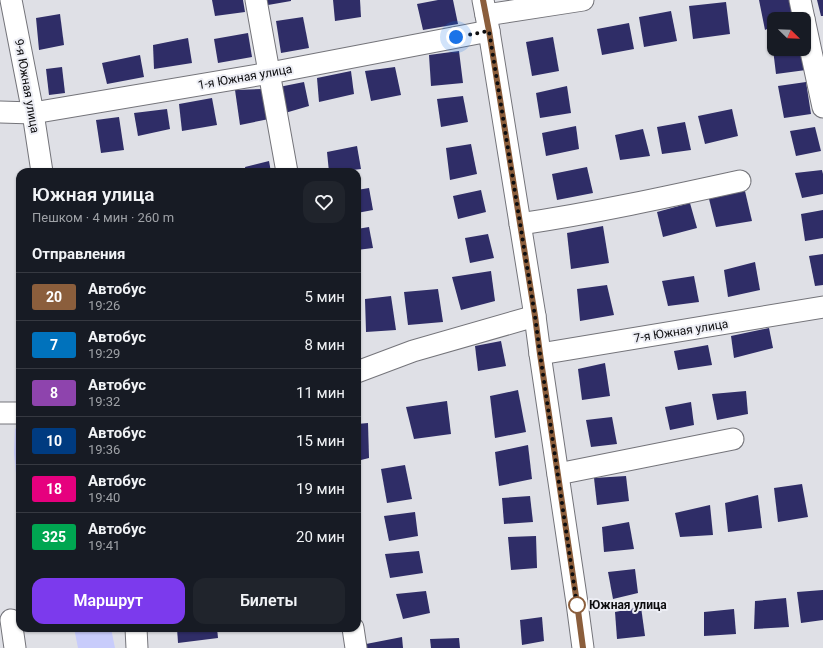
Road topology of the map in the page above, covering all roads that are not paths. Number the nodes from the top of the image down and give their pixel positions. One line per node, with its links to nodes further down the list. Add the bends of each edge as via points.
1 (11, 0): 11 (street, 9-я Южная улица)
2 (256, 0): 8 (street)
3 (583, 0): 6 (street, 1-я Южная улица)
4 (800, 0): 5 (street)
5 (803, 12)
6 (486, 15): 8 (street, 1-я Южная улица); 15 (street)
7 (811, 51): 9 (street)
8 (270, 73): 11 (street, 1-я Южная улица); 13 (street)
9 (823, 107)
10 (0, 112): 11 (street, 1-я Южная улица)
11 (34, 113): 12 (street, 9-я Южная улица)
12 (41, 168)
13 (286, 168)
14 (740, 181): 15 (street)
15 (520, 224): 17 (street)
16 (823, 308): 18 (street, 7-я Южная улица)
17 (535, 316): 18 (street); 19 (street, via 413,352)
18 (540, 354): 23 (street)
19 (361, 371)
20 (0, 413): 21 (street)
21 (16, 413)
22 (733, 439): 23 (street)
23 (558, 474): 30 (street)
24 (11, 620): 27 (street)
25 (136, 632): 28 (street)
26 (354, 632): 29 (street)
27 (15, 648)
28 (137, 648)
29 (356, 648)
30 (582, 648)

